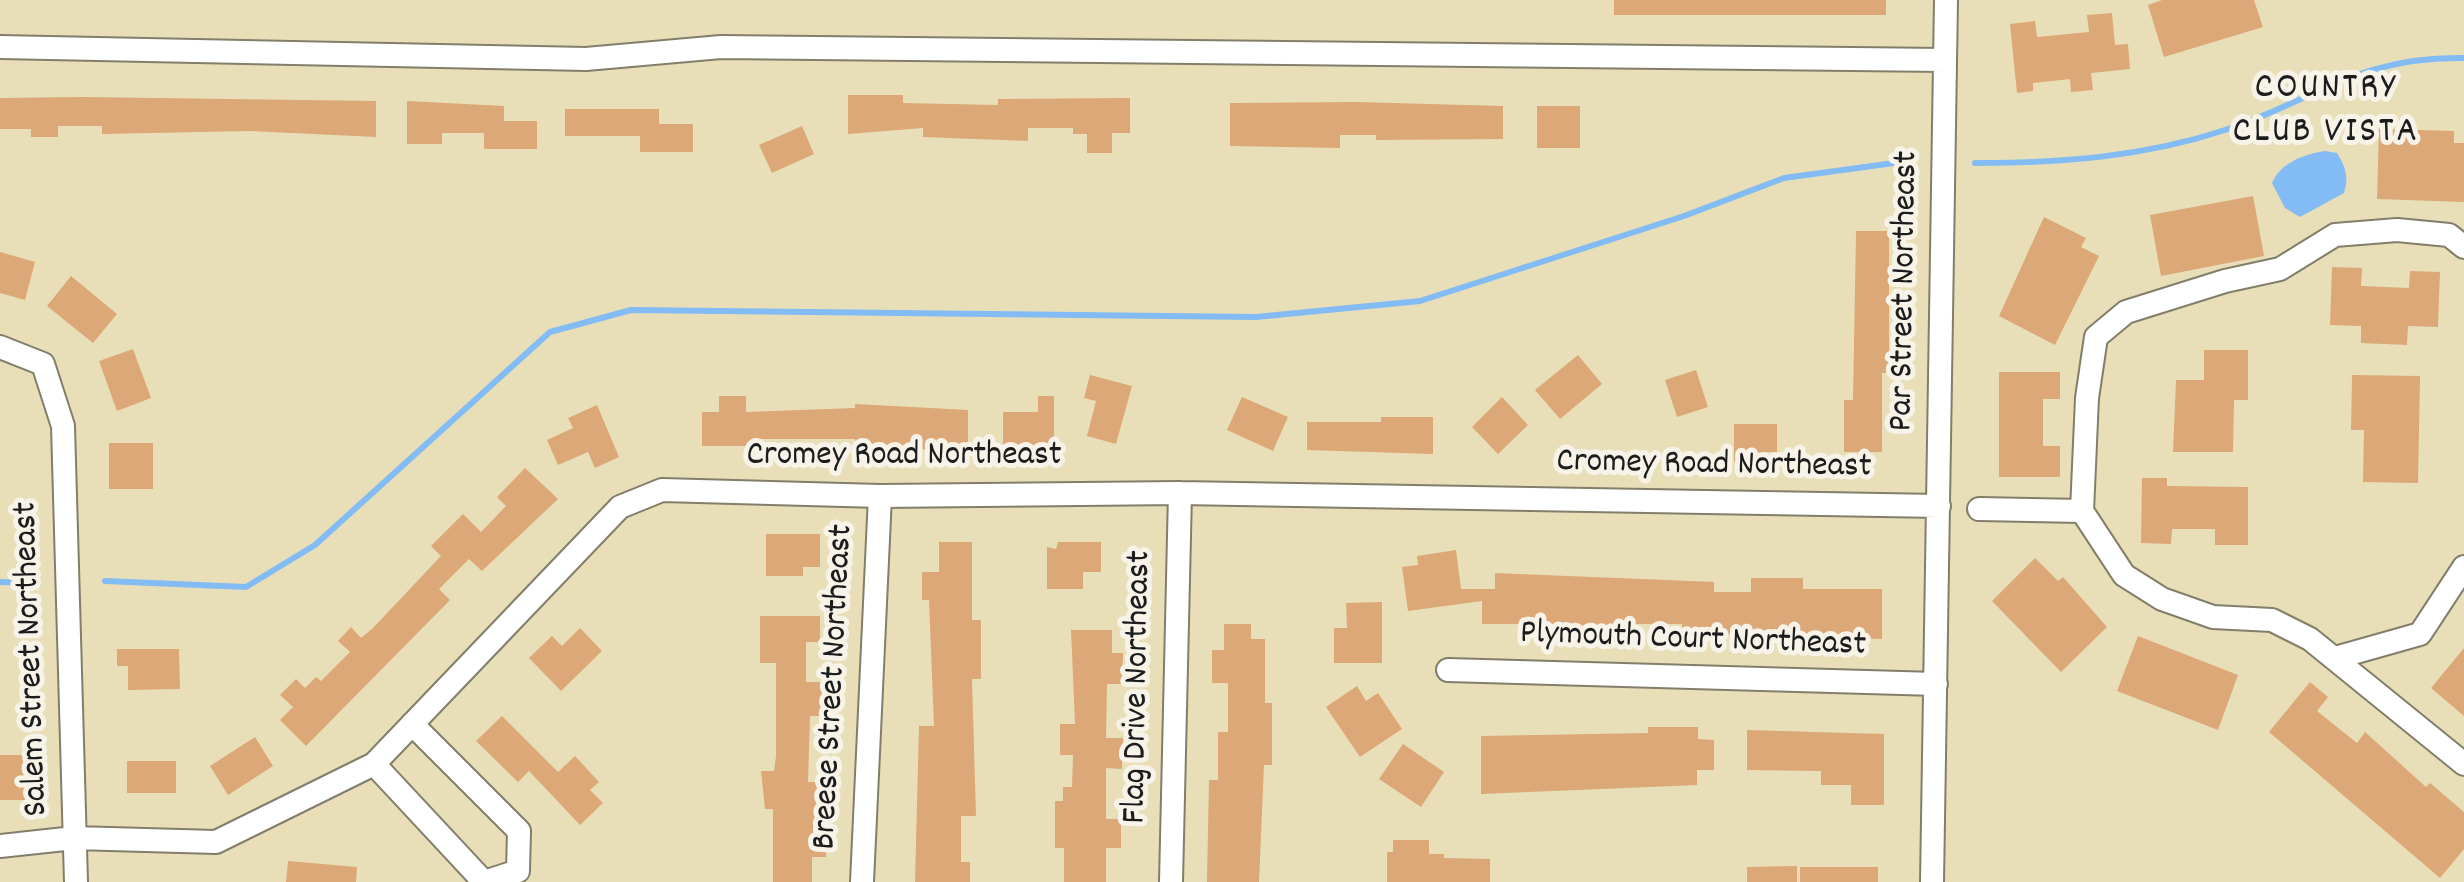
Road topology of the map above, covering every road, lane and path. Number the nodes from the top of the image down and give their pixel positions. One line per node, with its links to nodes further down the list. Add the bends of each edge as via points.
1 (1946, 0): 3 (street, Par Street Northeast)
2 (0, 48): 3 (street, via 586,59 721,47)
3 (1945, 60): 8 (street, Par Street Northeast)
4 (2464, 248): 10 (street, via 2449,235 2335,235 2280,269 2126,312 2096,338 2086,398)
5 (0, 347): 18 (street, Salem Street Northeast, via 43,364 63,426)
6 (1180, 493): 7 (street, Cromey Road Northeast); 8 (street, Cromey Road Northeast); 22 (street, Flag Drive Northeast)
7 (880, 496): 15 (street, Cromey Road Northeast, via 662,490 620,507); 21 (street, Breese Street Northeast)
8 (1938, 506): 14 (street, Par Street Northeast)
9 (1979, 508): 10 (street)
10 (2082, 511): 12 (street, via 2124,574 2162,599 2213,617 2272,620)
11 (2464, 567): 12 (street, via 2420,634)
12 (2335, 658): 17 (street)
13 (1448, 670): 14 (street, Plymouth Court Northeast)
14 (1936, 684): 23 (street, Par Street Northeast)
15 (412, 724): 16 (street, Cromey Road Northeast); 16 (street, via 519,831 518,871 484,882)
16 (374, 764): 18 (street, Cromey Road Northeast, via 216,842)
17 (2464, 764)
18 (74, 838): 19 (street, Cromey Road Northeast); 20 (street, Salem Street Northeast)
19 (0, 846)
20 (76, 882)
21 (862, 882)
22 (1170, 882)
23 (1932, 882)

